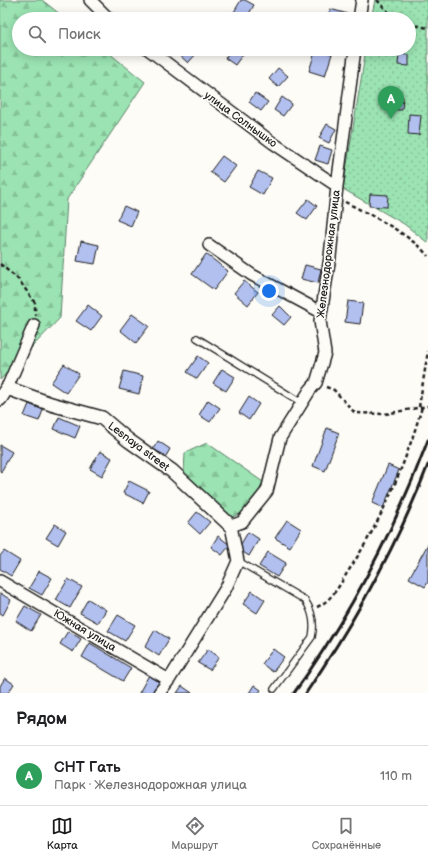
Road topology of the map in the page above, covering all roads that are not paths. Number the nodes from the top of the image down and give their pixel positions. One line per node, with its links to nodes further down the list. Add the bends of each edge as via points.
1 (90, 0): 3 (street)
2 (362, 0): 4 (street)
3 (102, 12)
4 (360, 12)
5 (157, 56): 7 (street, улица Солнышко, via 273,143)
6 (354, 56): 7 (street, Железнодорожная улица)
7 (336, 186): 9 (street, Железнодорожная улица, via 330,257)
8 (209, 245): 9 (street, via 252,275)
9 (321, 312): 13 (street, Железнодорожная улица, via 325,353 316,383)
10 (34, 325): 12 (street)
11 (197, 338): 13 (lane)
12 (4, 394): 14 (street, Lesnaya street, via 102,418 172,471)
13 (302, 404): 14 (street, Железнодорожная улица, via 280,438 267,491 242,522)
14 (231, 526): 15 (street)
15 (238, 561): 17 (street, via 226,588); 18 (lane, via 305,600 311,609 314,628 312,637)
16 (0, 581): 17 (street, Южная улица)
17 (169, 680): 19 (street)
18 (274, 689)
19 (159, 693)

